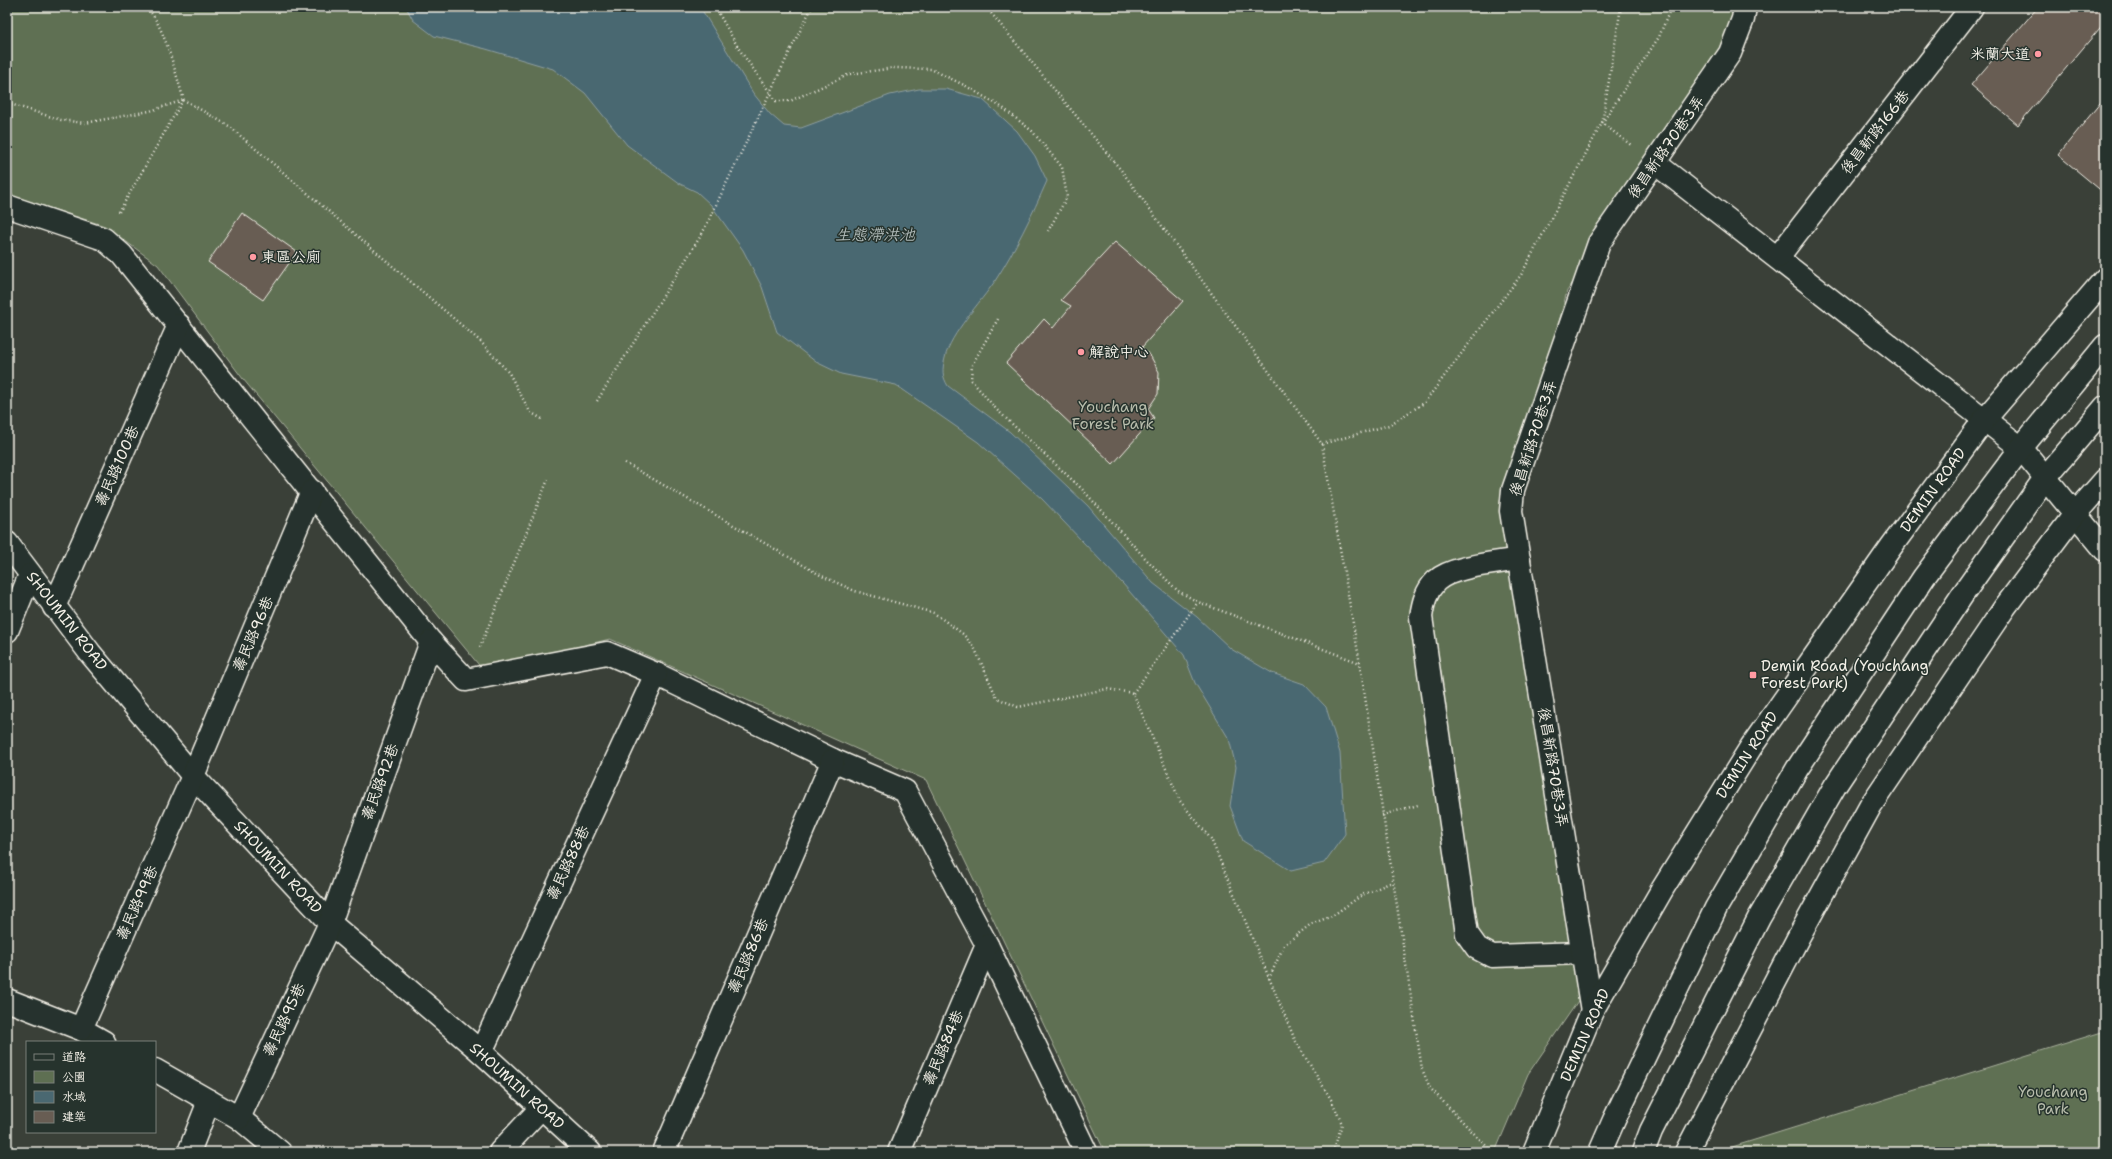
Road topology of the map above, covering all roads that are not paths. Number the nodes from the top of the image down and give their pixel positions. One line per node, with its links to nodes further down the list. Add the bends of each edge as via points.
1 (1745, 7): 3 (street, 後昌新路70巷3弄, via 1730,53)
2 (1972, 7): 5 (street, 後昌新路166巷)
3 (1655, 163): 5 (street); 18 (street, 後昌新路70巷3弄, via 1599,244 1513,490 1511,511)
4 (7, 206): 7 (street, via 104,239 122,255)
5 (1778, 257): 10 (street)
6 (2105, 279): 10 (street, DEMIN ROAD)
7 (179, 325): 14 (street); 20 (street, 壽民路100巷)
8 (2105, 346): 11 (street)
9 (2105, 407): 12 (street)
10 (1984, 420): 11 (street); 30 (street, DEMIN ROAD, via 1751,747 1663,888)
11 (2021, 448): 12 (street); 46 (street, via 1924,577 1796,769 1716,908)
12 (2045, 478): 15 (street); 47 (street, via 1963,594 1835,786 1759,918 1651,1131)
13 (2105, 480): 15 (street)
14 (312, 491): 22 (street); 25 (street, 壽民路96巷)
15 (2075, 514): 17 (street); 48 (street, via 2005,608 1871,805)
16 (7, 543): 19 (street, SHOUMIN ROAD)
17 (2105, 550)
18 (1520, 559): 28 (street, 後昌新路70巷3弄); 28 (street, via 1454,571 1437,580 1425,597 1421,617 1467,934 1478,948 1492,956)
19 (30, 575): 20 (street, SHOUMIN ROAD); 21 (street)
20 (54, 607): 25 (street, SHOUMIN ROAD)
21 (7, 631)
22 (431, 642): 23 (street, via 466,680 607,653); 26 (street, 壽民路92巷)
23 (656, 674): 24 (street); 33 (street, 壽民路88巷)
24 (833, 760): 27 (street, via 905,791); 43 (street, 壽民路86巷)
25 (193, 776): 26 (street, SHOUMIN ROAD); 31 (street, 壽民路99巷)
26 (330, 923): 33 (street, SHOUMIN ROAD); 37 (street, 壽民路95巷)
27 (987, 945): 38 (street); 44 (street, 壽民路84巷)
28 (1583, 953): 30 (street, 後昌新路70巷3弄)
29 (7, 1000): 31 (street)
30 (1592, 1011): 45 (street, DEMIN ROAD)
31 (81, 1029): 32 (street)
32 (102, 1041)
33 (481, 1052): 36 (street, SHOUMIN ROAD)
34 (156, 1071): 35 (street)
35 (209, 1100): 37 (street); 39 (street)
36 (541, 1108): 41 (street); 42 (street, SHOUMIN ROAD)
37 (239, 1118): 40 (street)
38 (1083, 1150)
39 (189, 1152)
40 (280, 1152)
41 (500, 1152)
42 (590, 1152)
43 (664, 1152)
44 (899, 1152)
45 (1534, 1152)
46 (1600, 1152)
47 (1643, 1152)
48 (1686, 1152)

